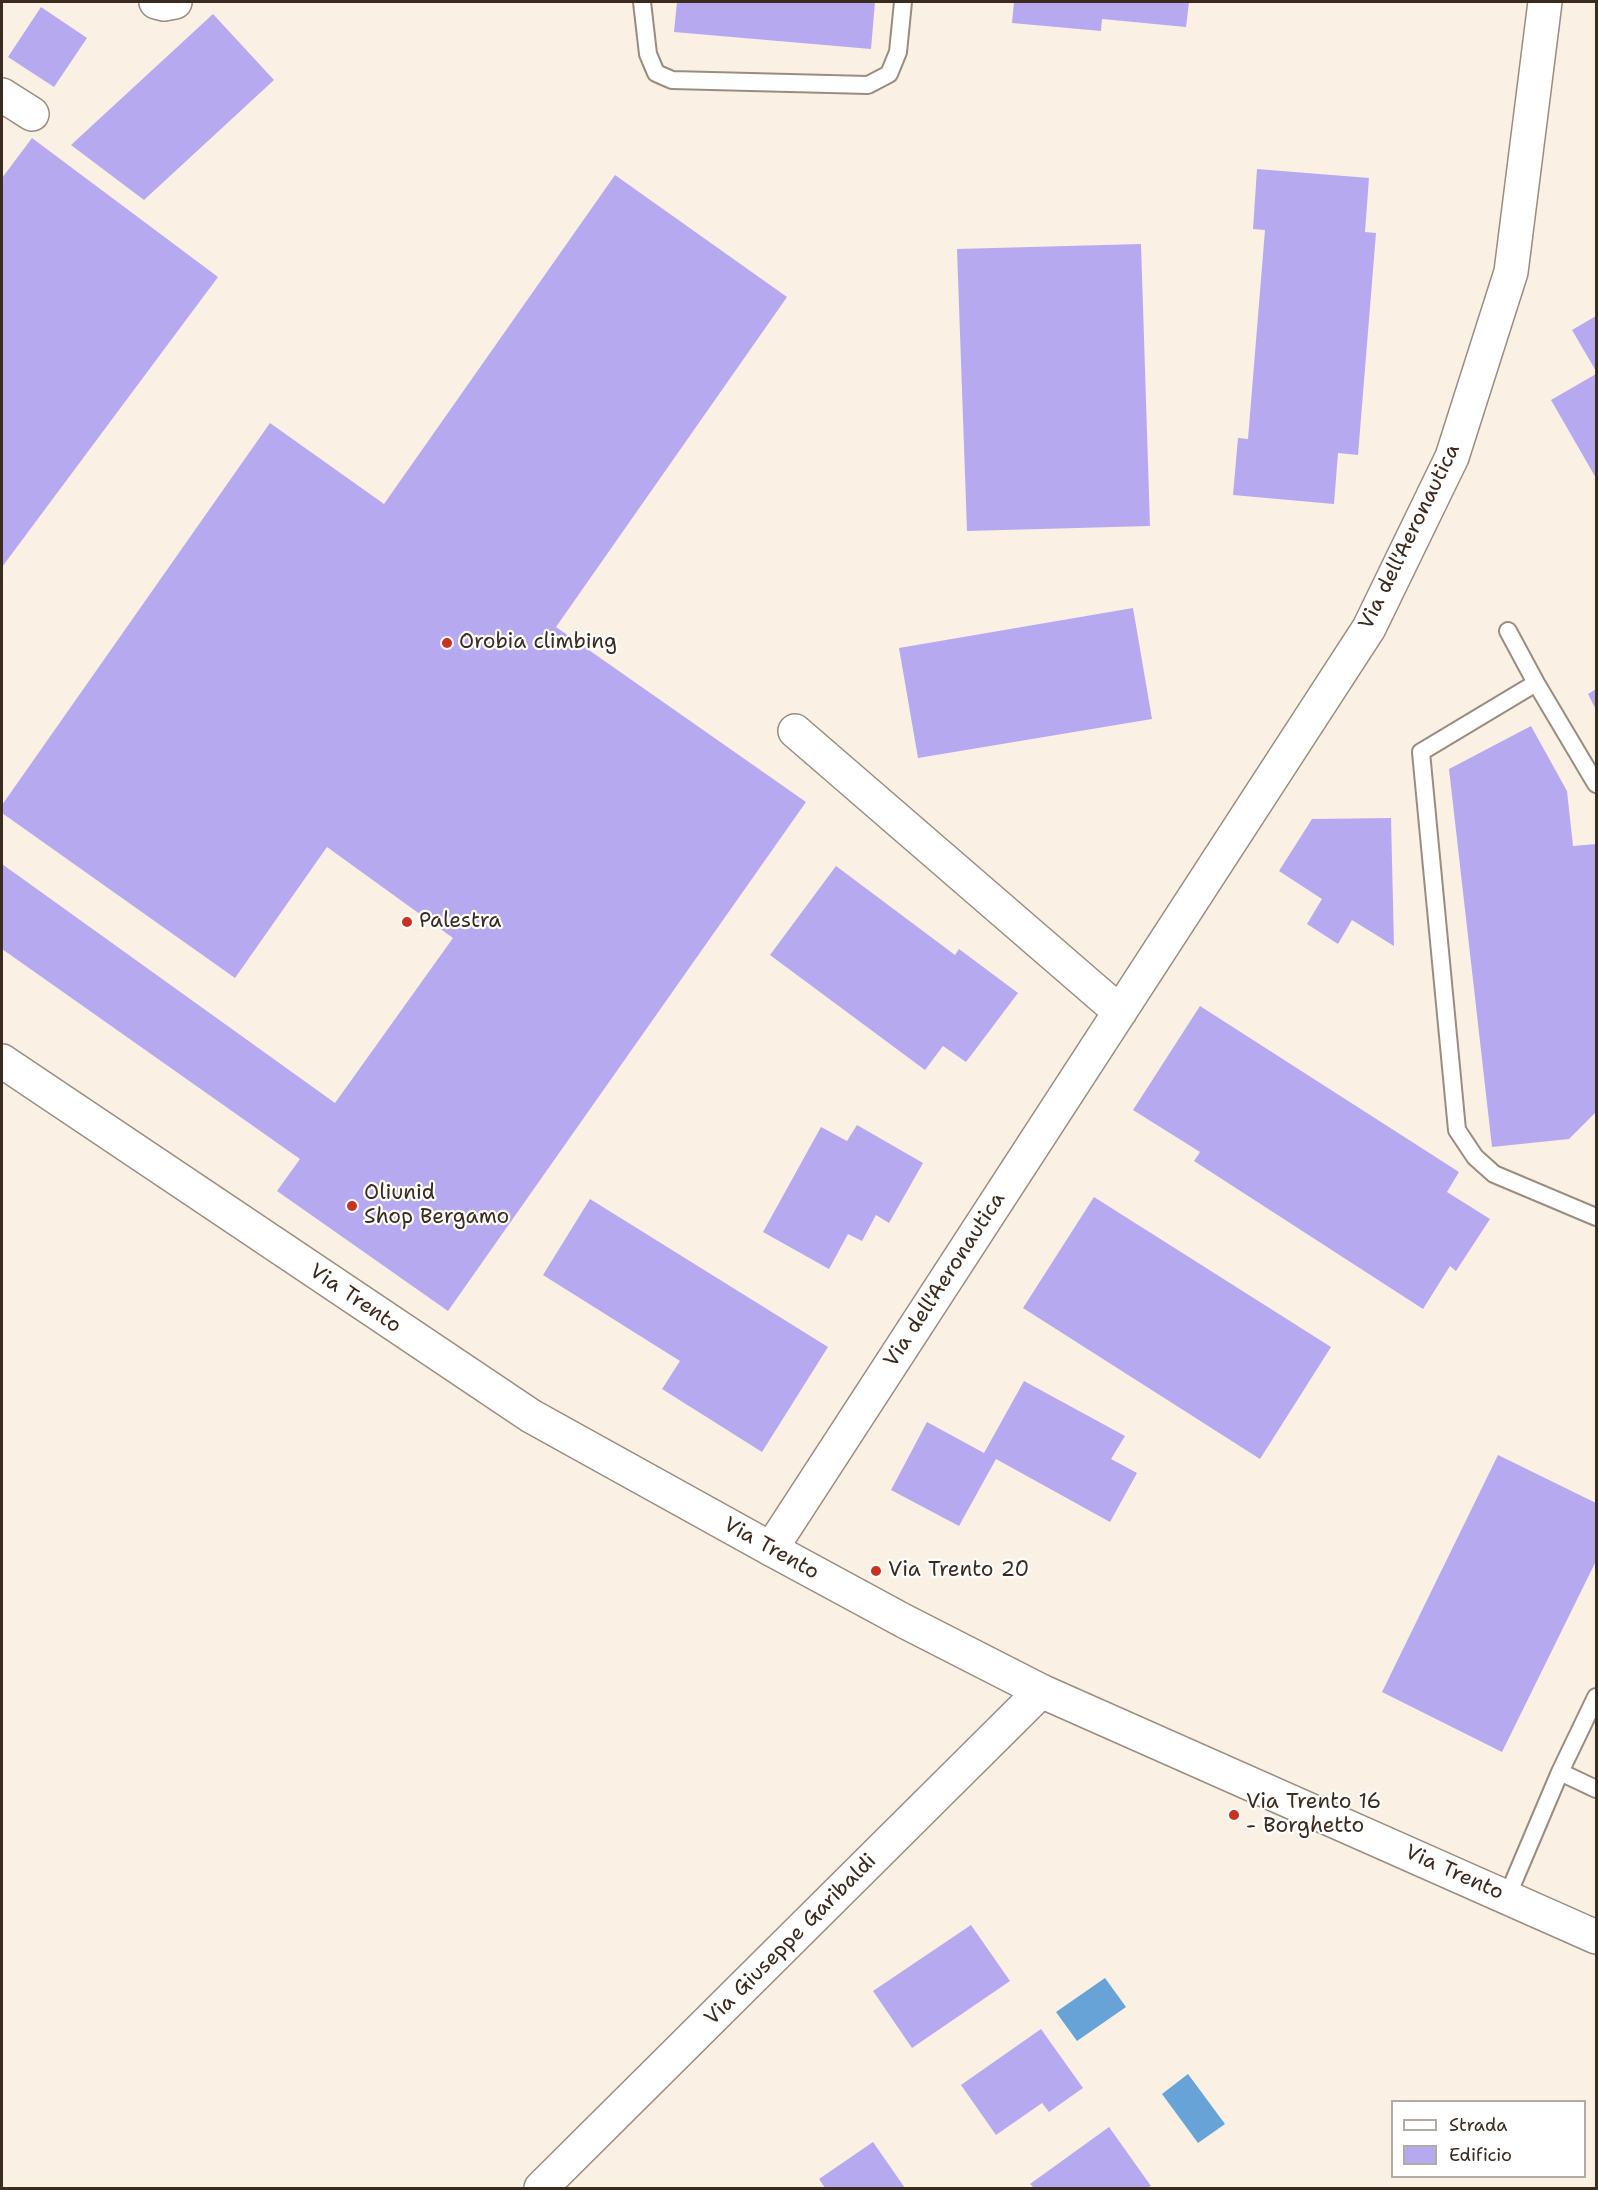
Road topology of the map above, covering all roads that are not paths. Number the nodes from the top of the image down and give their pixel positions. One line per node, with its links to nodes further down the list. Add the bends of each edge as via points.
1 (156, 2): 2 (street)
2 (175, 2)
3 (642, 2): 4 (lane, via 648,54 656,73 672,80 868,86 890,74 898,52)
4 (903, 2)
5 (1545, 2): 12 (street, Via dell'Aeronautica, via 1511,272 1452,457 1369,628)
6 (2, 94): 7 (street)
7 (32, 114)
8 (1508, 631): 9 (lane)
9 (1536, 683): 11 (lane); 14 (lane, via 1421,753 1457,1130 1475,1157 1494,1174)
10 (795, 731): 12 (street)
11 (1596, 784)
12 (1119, 1012): 15 (street, Via dell'Aeronautica)
13 (2, 1061): 15 (street, Via Trento, via 531,1416)
14 (1596, 1217)
15 (771, 1549): 16 (street, Via Trento)
16 (1041, 1691): 20 (street, Via Trento); 22 (street, Via Giuseppe Garibaldi)
17 (1596, 1697): 18 (lane)
18 (1560, 1772): 19 (lane); 20 (lane)
19 (1596, 1789)
20 (1507, 1897): 21 (street, Via Trento)
21 (1596, 1937)
22 (541, 2188)

